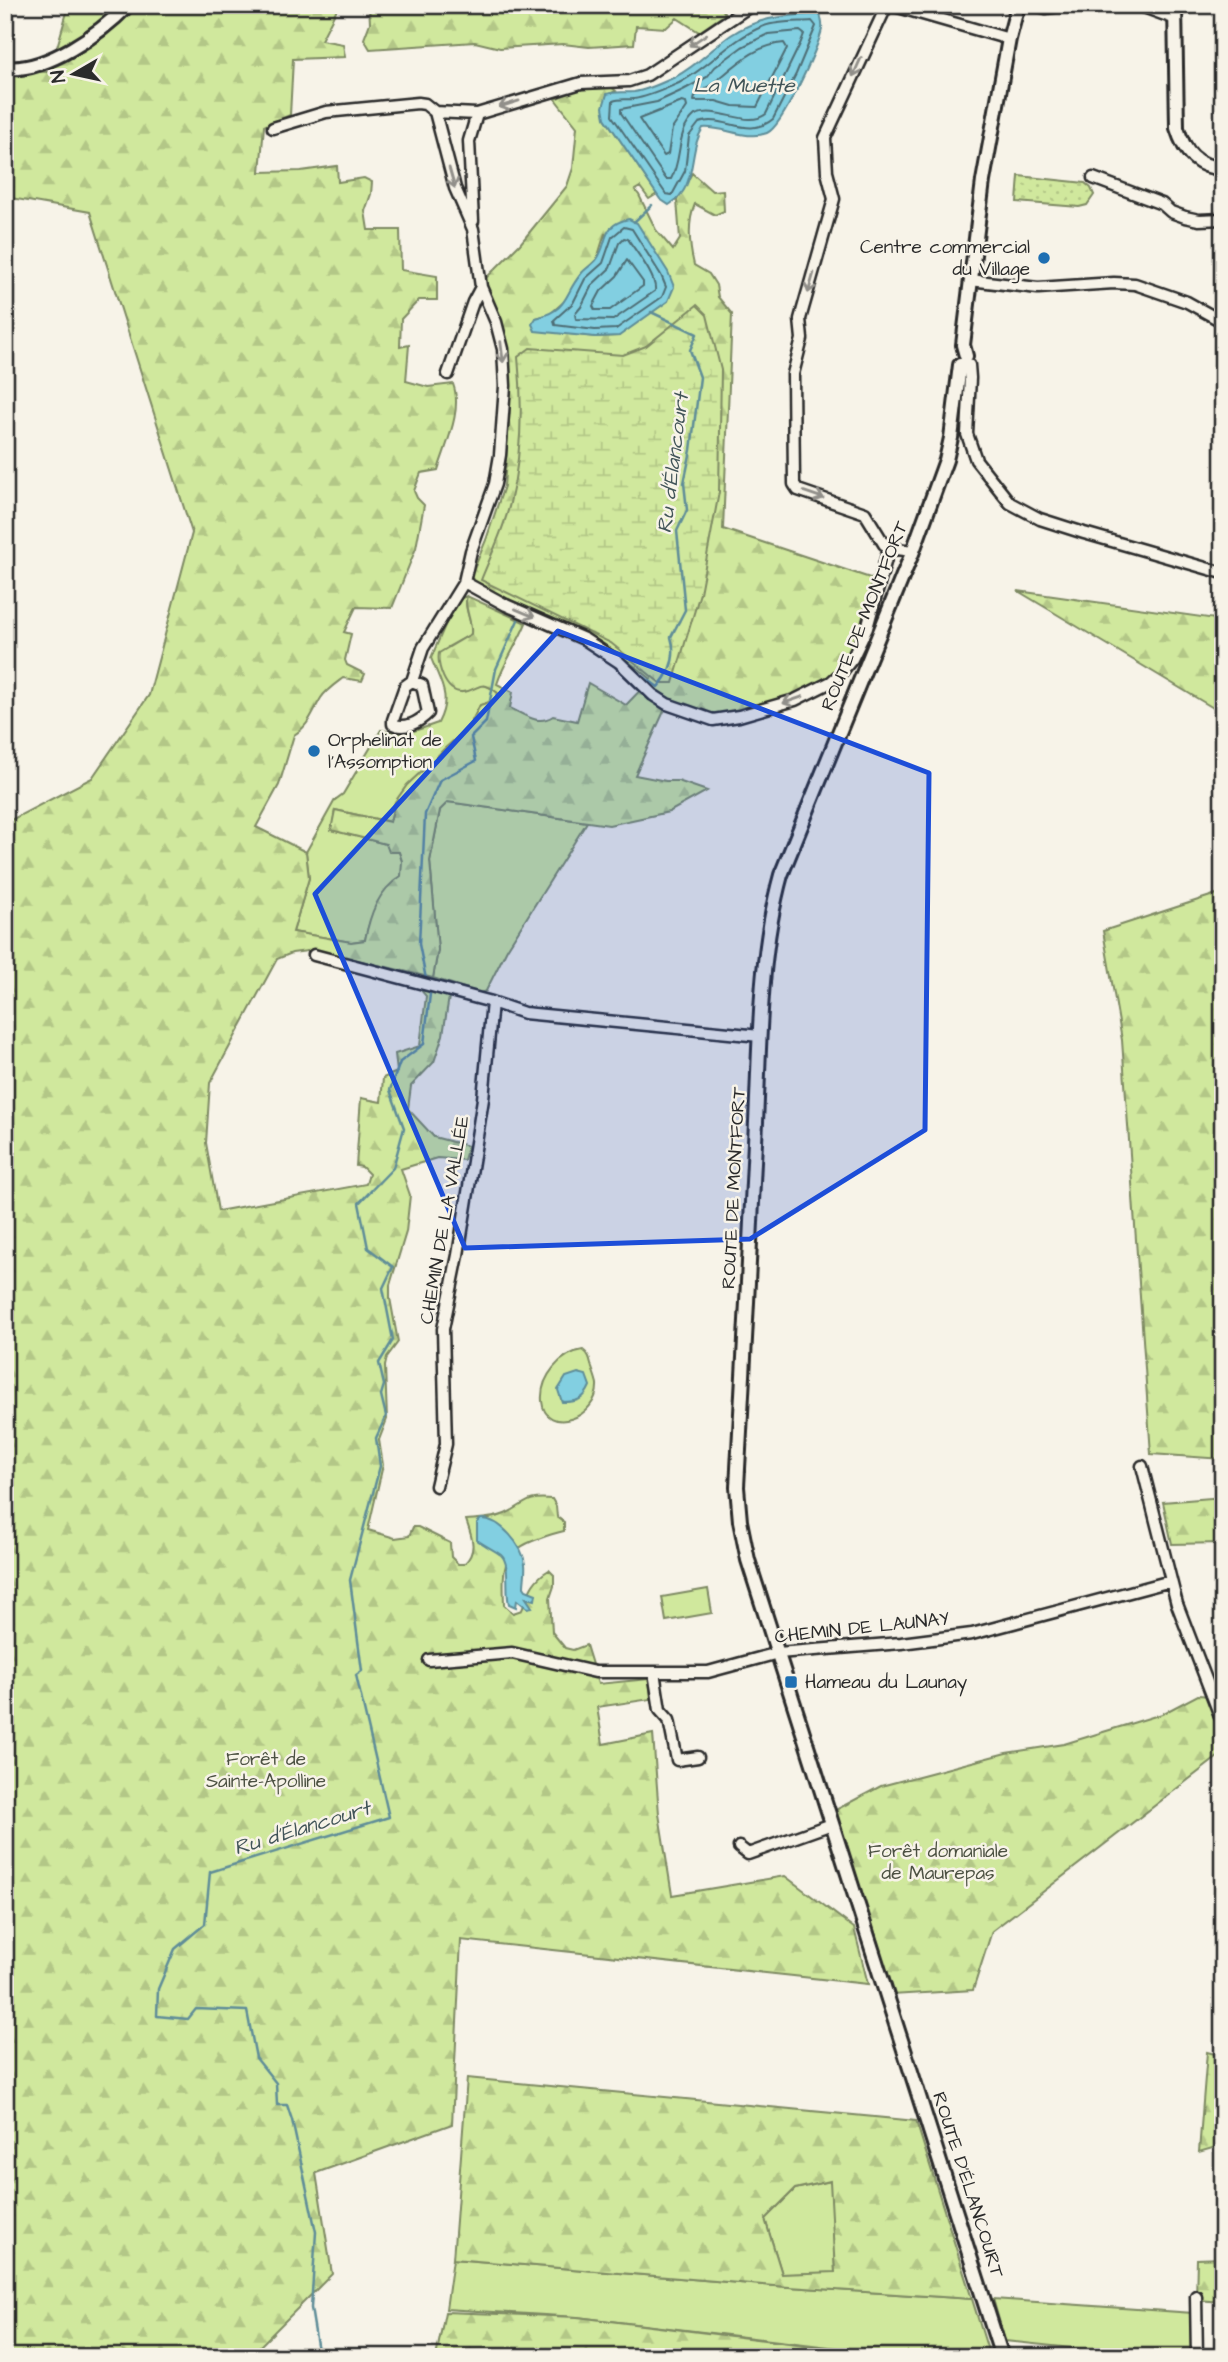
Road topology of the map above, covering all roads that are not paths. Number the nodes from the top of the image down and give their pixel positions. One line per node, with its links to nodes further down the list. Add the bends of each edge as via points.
1 (128, 5): 10 (street, via 49,61 34,67)
2 (756, 5): 12 (street, one-way to 12, via 646,75 629,81 580,83)
3 (889, 5): 9 (street); 23 (street, one-way to 23, via 825,138 834,199 800,319 802,339 793,374 794,484 798,490 865,513)
4 (1018, 5): 9 (street, ROUTE DE MONTFORT)
5 (1035, 5): 6 (street)
6 (1066, 5)
7 (1138, 5): 8 (street)
8 (1175, 12): 14 (street, via 1177,128 1183,147 1195,160)
9 (1009, 39): 18 (street, ROUTE DE MONTFORT)
10 (5, 68)
11 (435, 112): 12 (street); 13 (street, via 418,103 326,112); 17 (street, one-way to 17, via 455,188)
12 (477, 114): 17 (street, via 469,141)
13 (273, 128)
14 (1223, 168)
15 (1093, 178): 16 (street, via 1185,217)
16 (1223, 219)
17 (473, 229): 19 (street)
18 (970, 281): 20 (street, via 1038,288 1135,284); 21 (street, ROUTE DE MONTFORT)
19 (481, 288): 22 (street); 26 (street, one-way to 26, via 503,349 505,386 495,484)
20 (1221, 318)
21 (965, 362): 24 (street, ROUTE DE MONTFORT, via 946,460); 25 (street, via 970,378 967,434 976,460 1010,503 1073,530)
22 (448, 374)
23 (889, 548): 24 (street); 26 (street, via 867,628 852,659 831,682 750,713 713,720 667,704 584,639)
24 (913, 551): 30 (street, ROUTE DE MONTFORT, via 780,875 766,944)
25 (1223, 572)
26 (464, 582): 27 (street, via 424,648)
27 (412, 681): 27 (street, via 405,686 394,716 397,726 421,720 428,713 422,685)
28 (314, 955): 29 (street)
29 (492, 1002): 30 (street, via 524,1013); 32 (street, CHEMIN DE LA VALLÉE, via 483,1099 443,1329 446,1444)
30 (760, 1036): 34 (street, ROUTE DE MONTFORT, via 737,1487 748,1560)
31 (1142, 1466): 33 (street)
32 (436, 1486)
33 (1171, 1581): 34 (street, CHEMIN DE LAUNAY, via 972,1634); 37 (street)
34 (778, 1653): 36 (street, CHEMIN DE LAUNAY, via 708,1672); 39 (street, ROUTE DE MONTFORT)
35 (429, 1660): 36 (street, CHEMIN DE LAUNAY, via 512,1653 595,1672)
36 (654, 1672): 38 (street, via 660,1710 669,1720 677,1760)
37 (1222, 1721)
38 (698, 1757)
39 (832, 1824): 40 (street, via 748,1854); 41 (street, ROUTE DE MONTFORT)
40 (739, 1847)
41 (896, 2024): 43 (street, ROUTE D'ÉLANCOURT)
42 (1196, 2296): 44 (street)
43 (1002, 2357)
44 (1197, 2357)

